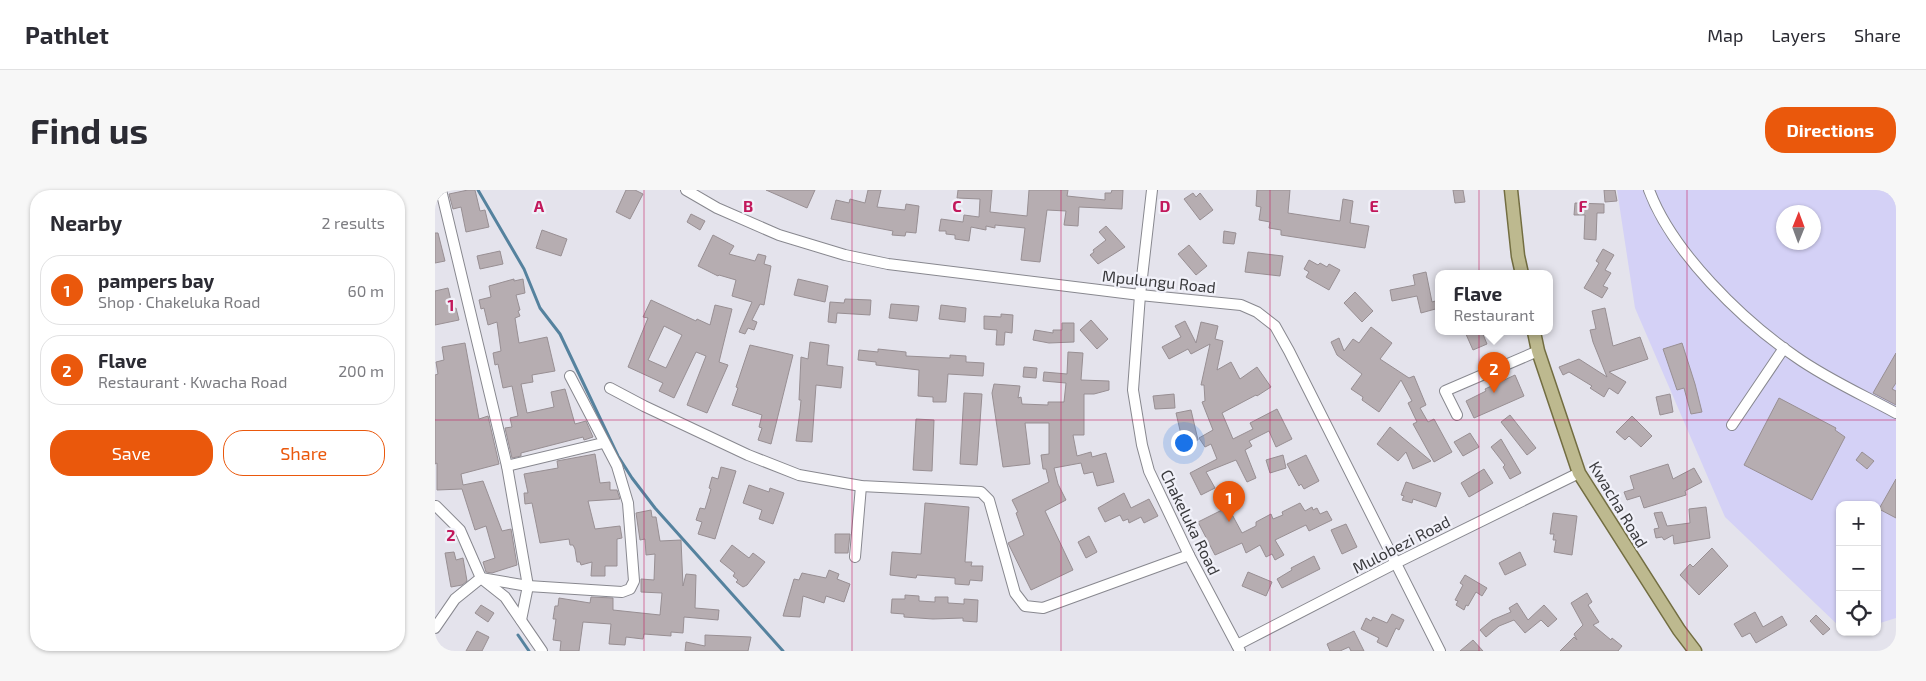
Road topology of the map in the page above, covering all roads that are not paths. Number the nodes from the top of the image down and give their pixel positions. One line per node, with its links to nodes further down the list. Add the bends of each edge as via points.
1 (441, 190): 17 (street)
2 (686, 190): 7 (street, Mpulungu Road, via 717,208 779,235 845,255 928,270)
3 (1153, 190): 7 (street, Chakeluka Road)
4 (1511, 190): 6 (main road)
5 (1649, 190): 9 (street, via 1665,225 1682,250 1729,300)
6 (1521, 270)
7 (1140, 295): 21 (street, Chakeluka Road, via 1133,390 1142,445 1149,471); 23 (street, Mpulungu Road, via 1241,305 1275,326)
8 (1535, 335): 10 (main road, Kwacha Road)
9 (1784, 348): 13 (street); 15 (street)
10 (1538, 351): 14 (street, via 1445,391); 18 (main road, Kwacha Road)
11 (570, 376): 16 (street)
12 (610, 388): 19 (street, via 799,475)
13 (1896, 413)
14 (1457, 415)
15 (1732, 425)
16 (603, 442): 17 (street); 25 (street, via 617,466 627,503 634,581 630,589 622,592)
17 (507, 466): 25 (street)
18 (1579, 473): 23 (street, Mulobezi Road); 31 (main road, Kwacha Road)
19 (861, 486): 21 (street, via 981,492 989,500 1015,593 1025,606 1043,608); 22 (street)
20 (435, 506): 24 (street, via 460,530)
21 (1189, 555): 28 (street, Chakeluka Road)
22 (855, 557)
23 (1396, 563): 28 (street, Mulobezi Road); 30 (street, Mpulungu Road)
24 (481, 578): 25 (street); 26 (street, via 505,597); 27 (street, via 455,599)
25 (528, 586): 26 (street)
26 (521, 620): 29 (street)
27 (435, 628)
28 (1239, 648)
29 (542, 651)
30 (1440, 651)
31 (1695, 651)

